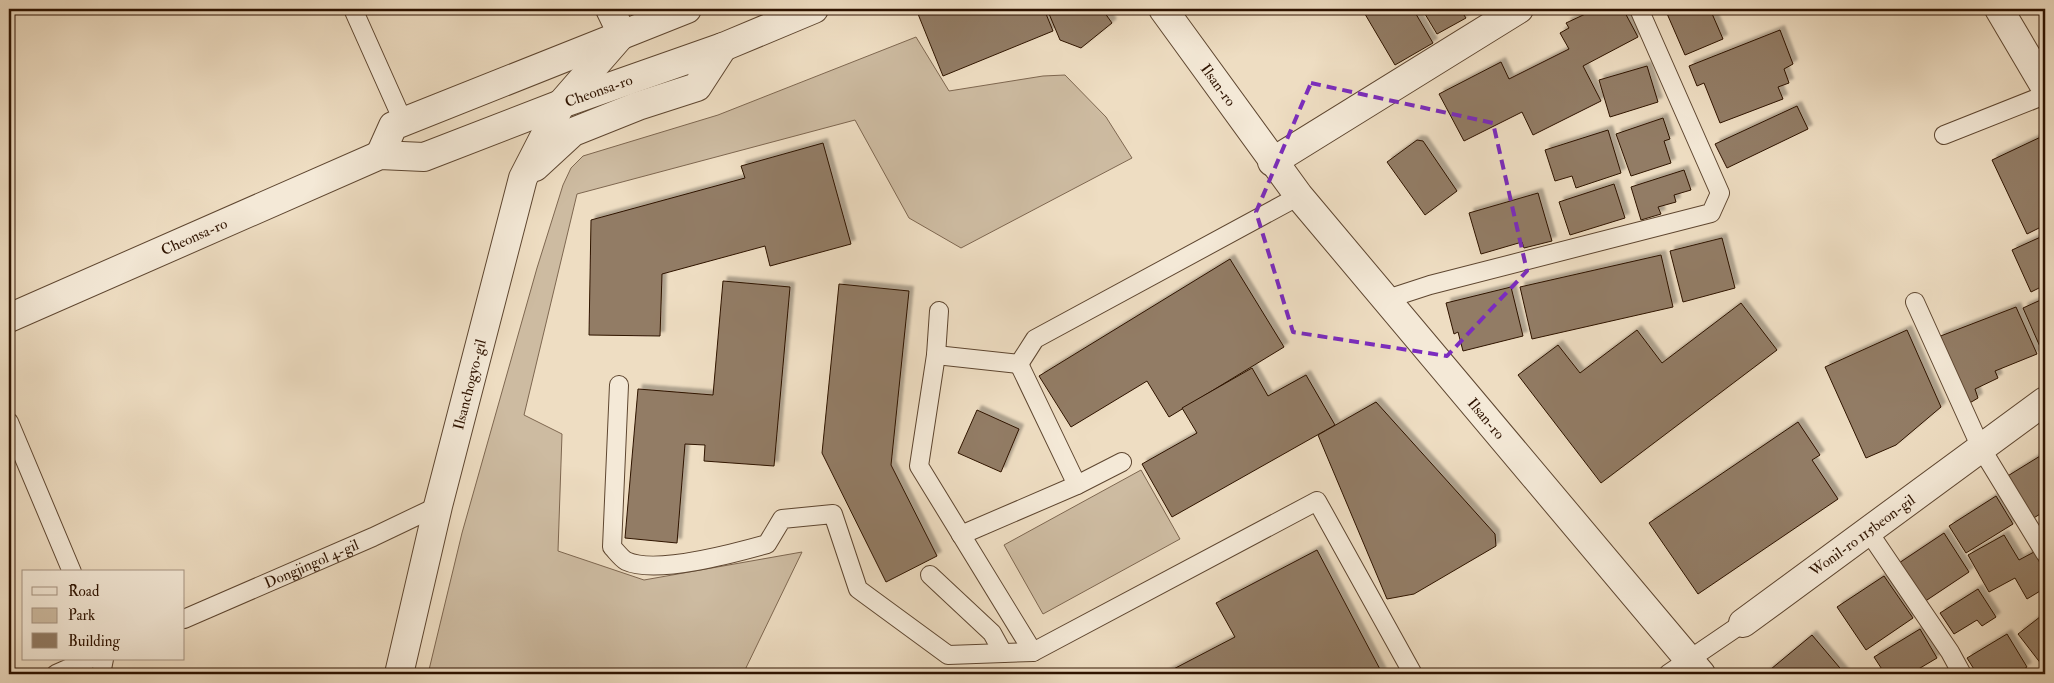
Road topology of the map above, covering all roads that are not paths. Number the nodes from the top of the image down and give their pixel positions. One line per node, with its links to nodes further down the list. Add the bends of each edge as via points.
1 (353, 9): 14 (lane)
2 (610, 9): 9 (street)
3 (687, 9): 9 (street)
4 (814, 9): 10 (street, Cheonsa-ro)
5 (1163, 9): 17 (street, Ilsan-ro, via 1258,138)
6 (1519, 9): 17 (street)
7 (1638, 9): 20 (lane, via 1720,193 1711,212 1430,285)
8 (1999, 9): 11 (street)
9 (622, 34): 13 (street); 14 (street)
10 (722, 47): 13 (street, Cheonsa-ro); 18 (street, via 697,87 573,132)
11 (2045, 87)
12 (2045, 95): 15 (lane)
13 (561, 104): 16 (street, Cheonsa-ro, via 424,157); 18 (street, Ilsanchogyo-gil)
14 (403, 121): 16 (street, via 392,126)
15 (1944, 135)
16 (380, 155): 23 (street, Cheonsa-ro)
17 (1272, 162): 19 (street, Ilsan-ro)
18 (523, 178): 32 (street, Ilsanchogyo-gil)
19 (1299, 196): 20 (street, Ilsan-ro); 25 (lane, via 1035,339)
20 (1384, 300): 44 (street, Ilsan-ro)
21 (1915, 302): 29 (lane)
22 (939, 311): 24 (lane)
23 (9, 318)
24 (936, 355): 25 (lane); 34 (lane, via 919,466)
25 (1019, 364): 31 (lane)
26 (619, 385): 41 (lane, via 612,547 625,560 654,566 726,555 767,544 782,519 833,514 858,589 948,655)
27 (2045, 401): 29 (street, Wonil-ro 115beon-gil)
28 (9, 422): 36 (lane)
29 (1981, 448): 33 (street, Wonil-ro 115beon-gil); 35 (lane)
30 (1122, 462): 31 (lane)
31 (1077, 485): 34 (lane)
32 (438, 506): 38 (lane, Dongjingol 4-gil); 47 (street, Ilsanchogyo-gil)
33 (1868, 531): 39 (street, Wonil-ro 115beon-gil); 50 (lane)
34 (961, 535): 40 (lane)
35 (2045, 552)
36 (71, 570)
37 (930, 574): 41 (lane, via 992,633)
38 (185, 618)
39 (1743, 623): 44 (lane)
40 (1033, 652): 41 (lane); 48 (lane, via 1317,501)
41 (1003, 653)
42 (88, 660): 45 (lane)
43 (104, 660): 46 (lane)
44 (1696, 667): 49 (lane)
45 (56, 674)
46 (101, 674)
47 (399, 674)
48 (1413, 674)
49 (1668, 674)
50 (1962, 674)

